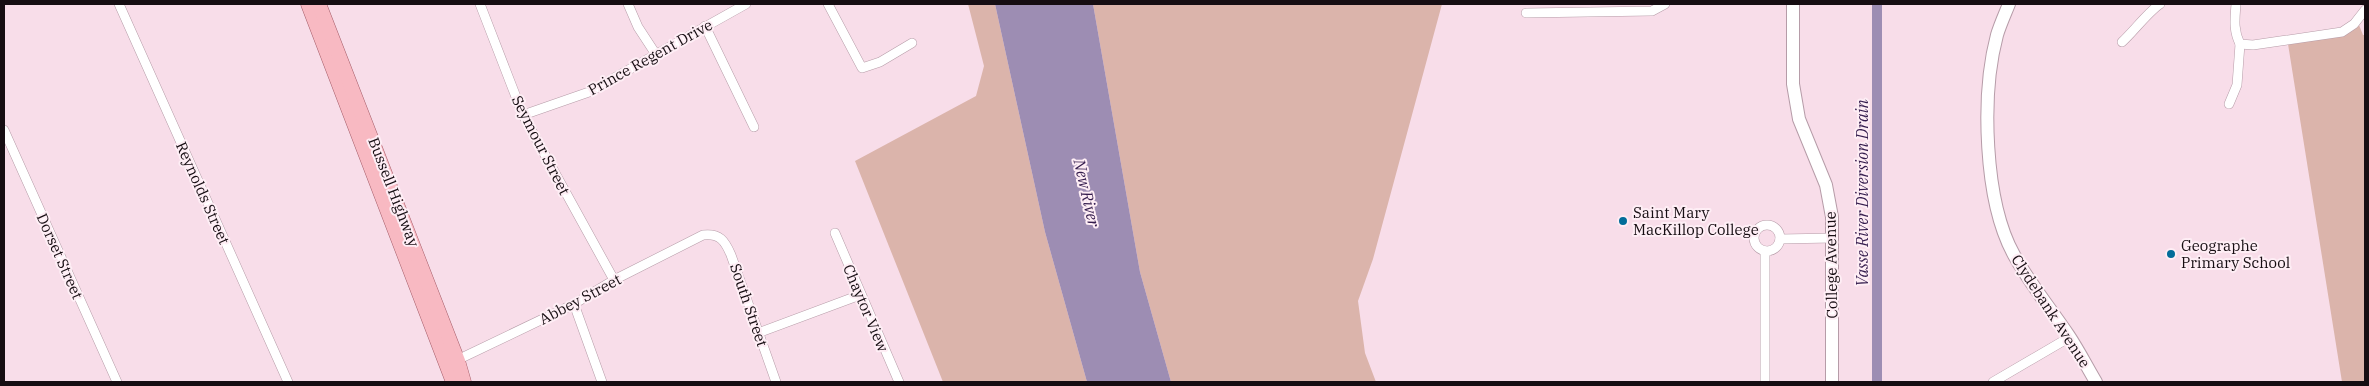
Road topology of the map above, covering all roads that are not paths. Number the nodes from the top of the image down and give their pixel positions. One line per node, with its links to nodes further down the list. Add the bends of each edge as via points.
1 (119, 4): 36 (street, Reynolds Street)
2 (308, 4): 34 (main road, Bussell Highway)
3 (319, 4): 34 (main road, Bussell Highway)
4 (480, 4): 21 (street, Seymour Street)
5 (628, 4): 19 (street)
6 (746, 4): 15 (street, Prince Regent Drive)
7 (828, 4): 17 (street, via 862,68 880,62)
8 (1665, 4): 14 (street, via 1652,11)
9 (1793, 4): 26 (street, College Avenue, via 1793,84 1799,119 1826,185)
10 (2009, 4): 33 (street, Clydebank Avenue, via 1997,35 1990,75 1989,161 1995,199 2002,229 2013,254)
11 (2160, 4): 16 (street)
12 (2236, 4): 18 (street, via 2234,25)
13 (2365, 10): 18 (street, via 2354,24 2342,32 2253,45)
14 (1526, 13)
15 (705, 26): 19 (street, Prince Regent Drive); 22 (street)
16 (2122, 42)
17 (912, 43)
18 (2240, 44): 20 (street, via 2237,85)
19 (655, 53): 21 (street, Prince Regent Drive, via 589,92)
20 (2229, 104)
21 (523, 115): 29 (street, Seymour Street)
22 (754, 127)
23 (4, 130): 35 (street, Dorset Street)
24 (835, 233): 30 (street, Chaytor View)
25 (714, 234): 29 (street, Abbey Street, via 703,235); 32 (street, South Street, via 724,240)
26 (1833, 238): 27 (street); 42 (street, College Avenue)
27 (1780, 240): 28 (street, via 1774,249); 28 (street, via 1775,227 1769,224 1761,226 1754,239 1756,246)
28 (1765, 251): 41 (street)
29 (614, 280): 31 (street, Abbey Street)
30 (860, 295): 32 (street); 40 (street, Chaytor View)
31 (574, 304): 34 (street, Abbey Street); 38 (street)
32 (758, 333): 39 (street, South Street)
33 (2070, 338): 43 (street); 44 (street, Clydebank Avenue)
34 (452, 363): 37 (main road, Bussell Highway)
35 (117, 382)
36 (288, 382)
37 (456, 382)
38 (602, 382)
39 (776, 382)
40 (898, 382)
41 (1765, 382)
42 (1832, 382)
43 (1993, 382)
44 (2096, 382)

